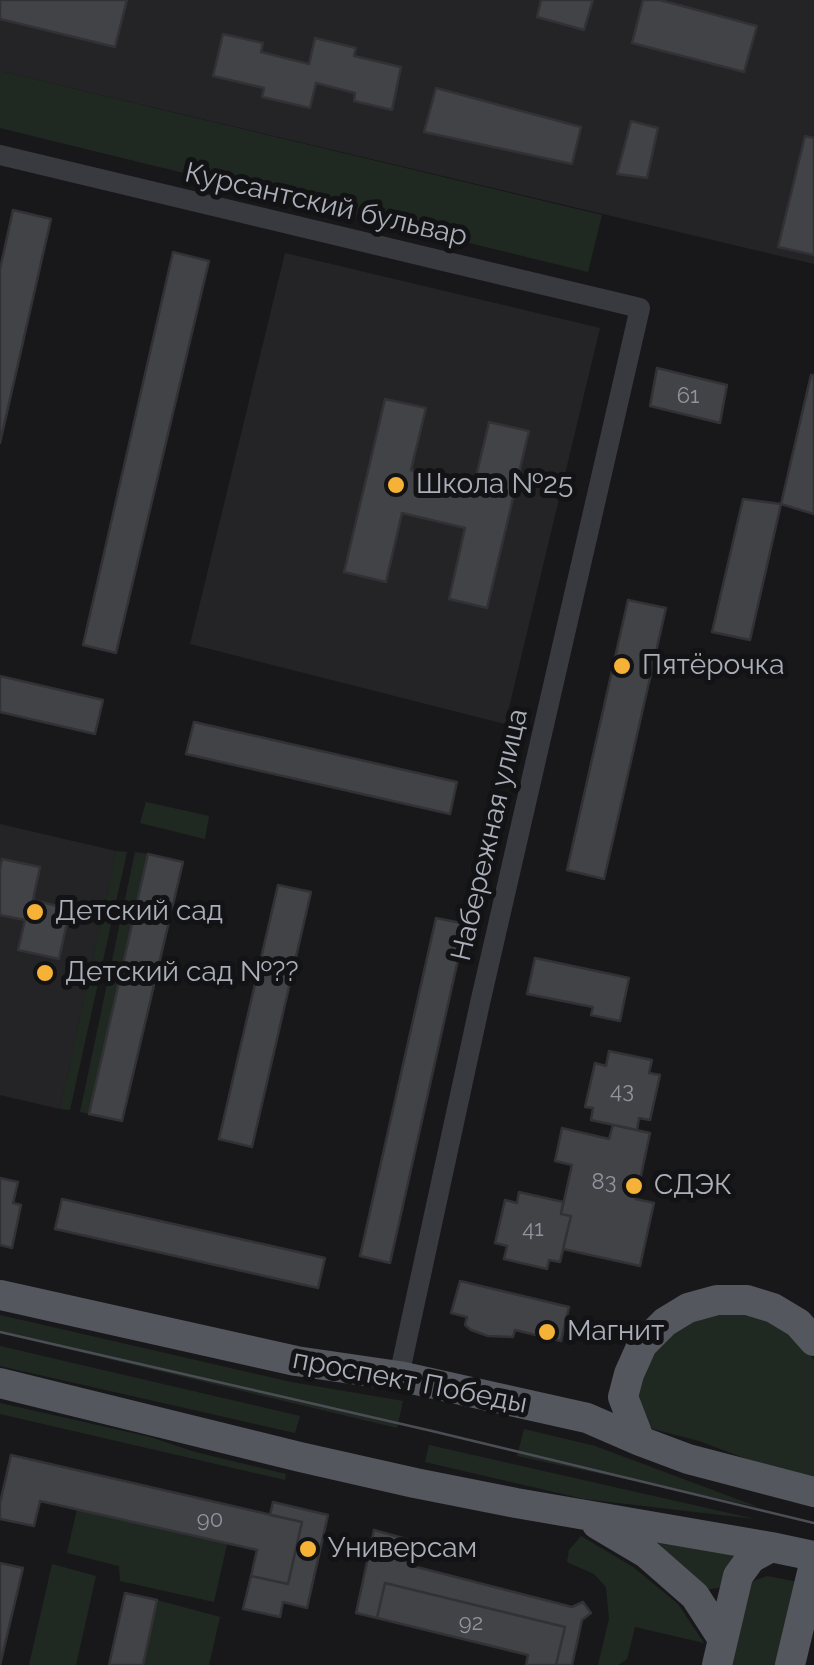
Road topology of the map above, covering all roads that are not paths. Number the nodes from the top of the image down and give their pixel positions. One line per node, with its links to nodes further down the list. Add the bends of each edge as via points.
1 (0, 154): 2 (street, Курсантский бульвар)
2 (640, 308): 5 (street, Набережная улица)
3 (0, 1295): 5 (main road, проспект Победы)
4 (814, 1341): 7 (main road, via 798,1323 747,1300 688,1308 642,1345)
5 (400, 1376): 8 (main road, проспект Победы)
6 (0, 1383): 11 (main road, via 337,1466)
7 (623, 1398): 8 (main road); 9 (main road)
8 (587, 1418): 9 (main road, проспект Победы)
9 (640, 1441): 10 (main road, проспект Победы)
10 (799, 1489)
11 (584, 1515): 12 (main road); 15 (main road, via 646,1554 695,1596)
12 (771, 1547): 13 (main road); 15 (main road, via 738,1576)
13 (814, 1556)
14 (814, 1564): 16 (main road)
15 (720, 1652)
16 (790, 1665)

